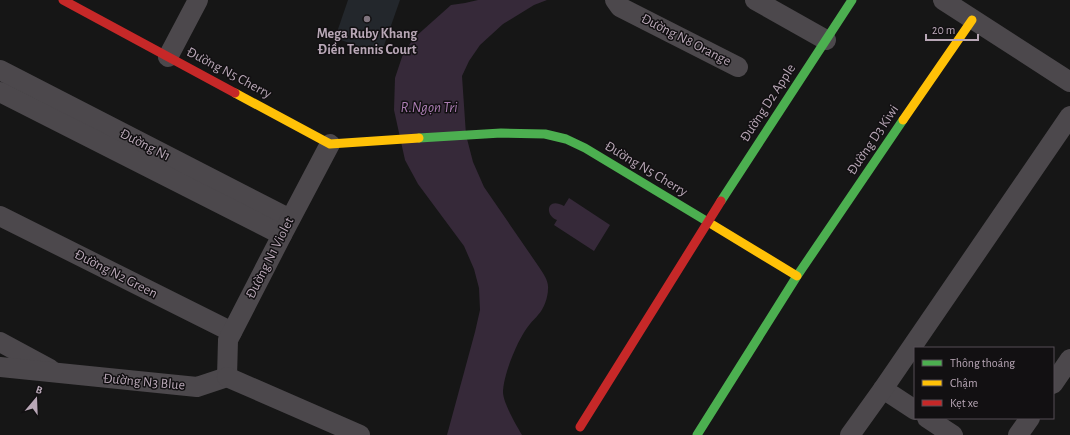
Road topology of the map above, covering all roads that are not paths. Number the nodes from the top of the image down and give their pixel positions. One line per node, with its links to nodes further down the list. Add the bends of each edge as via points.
1 (65, 0): 9 (street, Đường N5 Cherry)
2 (198, 0): 9 (street)
3 (615, 0): 10 (street, Đường N8 Orange, via 620,7)
4 (755, 0): 8 (street)
5 (852, 0): 8 (street, Đường D2 Apple)
6 (943, 0): 7 (street)
7 (972, 20): 12 (street); 21 (street, Đường D3 Kiwi)
8 (826, 40): 19 (street, Đường D2 Apple)
9 (168, 57): 17 (street, Đường N5 Cherry)
10 (738, 67)
11 (0, 70): 15 (street, Đường N1)
12 (1070, 82)
13 (0, 92): 16 (street, Đường N1)
14 (1070, 116): 29 (street)
15 (110, 127): 16 (street); 20 (street, Đường N1)
16 (101, 144): 20 (street, Đường N1)
17 (330, 144): 19 (street, Đường N5 Cherry, via 501,133 545,134 566,139 585,148); 20 (street, Đường N1 Violet)
18 (0, 216): 22 (street, Đường N2 Green)
19 (707, 222): 21 (street, Đường N5 Cherry); 33 (street, Đường D2 Apple)
20 (286, 227): 22 (street, Đường N1 Violet)
21 (796, 276): 35 (street, Đường D3 Kiwi)
22 (232, 332): 27 (street, Đường N1 Violet, via 228,340)
23 (0, 342): 26 (street, Đường N3 Blue)
24 (1070, 359): 28 (street)
25 (0, 367): 26 (street, Đường N3 Blue)
26 (59, 374): 27 (street, Đường N3 Blue, via 197,387)
27 (227, 377): 34 (street)
28 (1054, 383)
29 (883, 390): 30 (street); 36 (street)
30 (914, 409)
31 (929, 419): 37 (street)
32 (1029, 419): 38 (street)
33 (580, 427)
34 (360, 435)
35 (698, 435)
36 (850, 435)
37 (953, 435)
38 (1018, 435)

